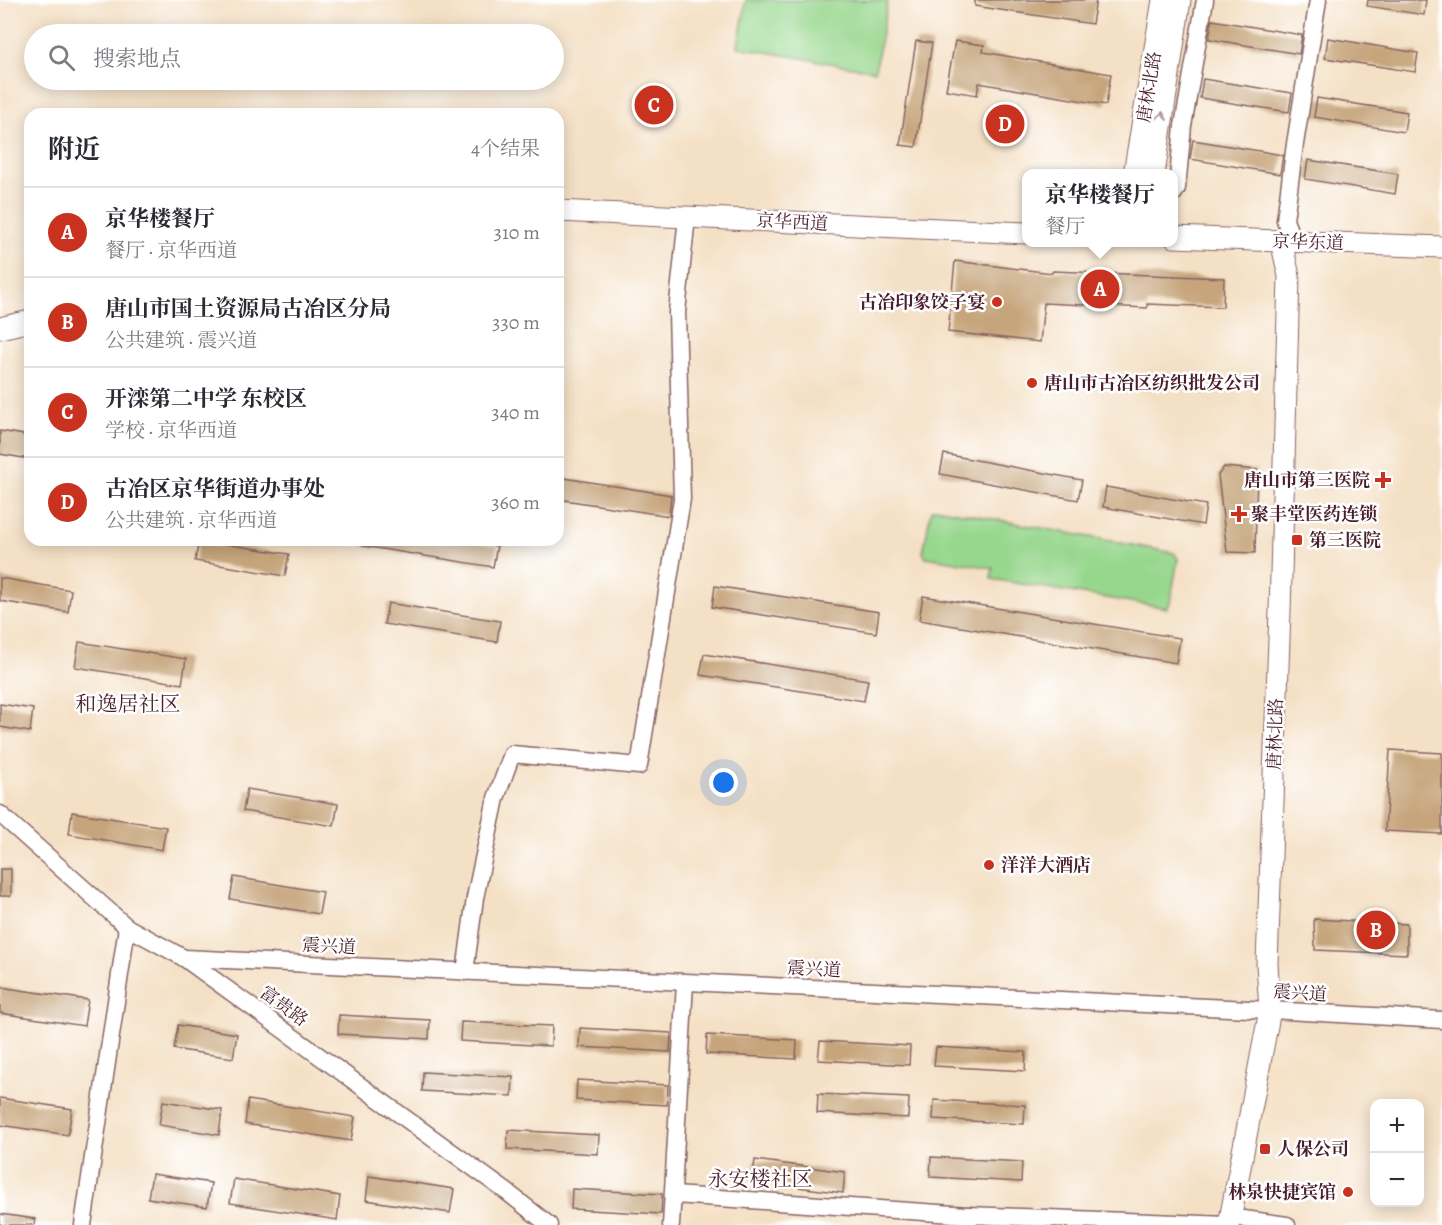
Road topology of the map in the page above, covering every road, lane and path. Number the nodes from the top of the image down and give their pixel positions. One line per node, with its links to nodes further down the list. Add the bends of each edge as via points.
1 (1163, 0): 5 (main road, 唐林北路)
2 (1180, 0): 6 (main road, 唐林北路, one-way to 2)
3 (1205, 0): 7 (street, via 1183,126)
4 (1318, 0): 12 (street, via 1285,220)
5 (1135, 169)
6 (1155, 169)
7 (1178, 188)
8 (564, 211): 9 (main road, 京华西道)
9 (687, 217): 10 (main road, 京华西道); 19 (street, via 677,312 682,499 639,766 512,754 494,809 475,898)
10 (1022, 233)
11 (1178, 237): 12 (main road, 京华东道)
12 (1287, 241): 13 (main road, 京华东道); 21 (main road, 唐林北路, via 1301,271)
13 (1442, 247)
14 (24, 322): 15 (main road)
15 (0, 328)
16 (0, 814): 17 (street, 富贵路)
17 (127, 927): 18 (street, 富贵路); 26 (street)
18 (184, 958): 19 (street, 震兴道); 27 (street, 富贵路)
19 (465, 972): 20 (street, 震兴道)
20 (685, 982): 21 (street, 震兴道); 23 (street)
21 (1276, 1011): 22 (street, 震兴道); 25 (main road, 唐林北路)
22 (1442, 1020)
23 (674, 1195): 24 (street); 28 (street)
24 (967, 1220): 25 (street)
25 (1236, 1223): 29 (street)
26 (83, 1225)
27 (549, 1225)
28 (671, 1225)
29 (1287, 1225)

